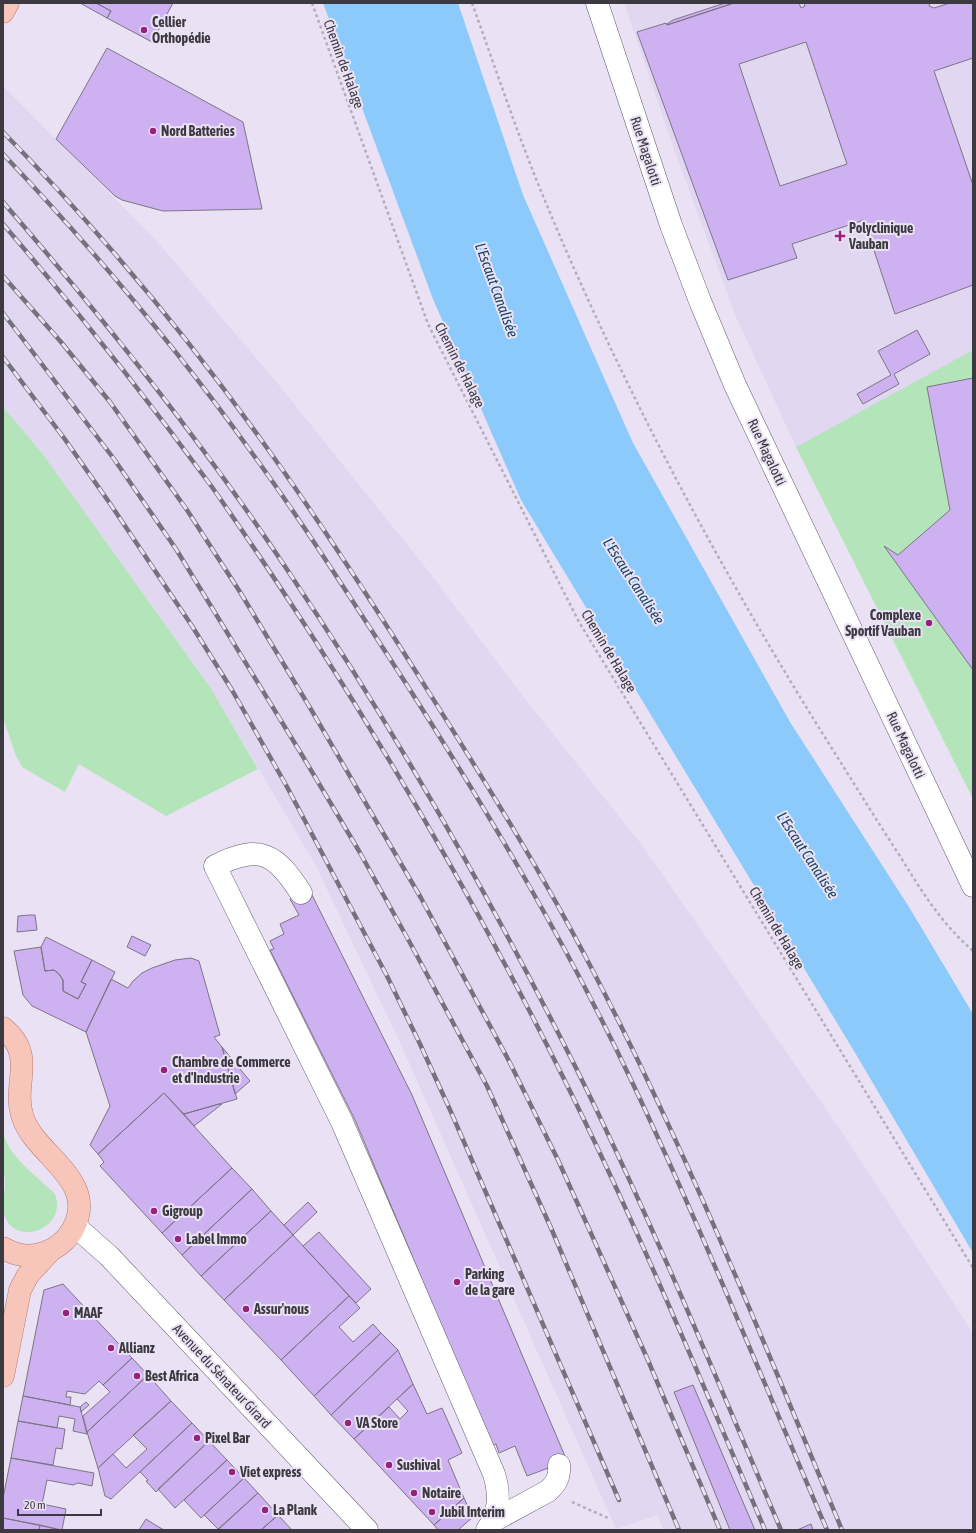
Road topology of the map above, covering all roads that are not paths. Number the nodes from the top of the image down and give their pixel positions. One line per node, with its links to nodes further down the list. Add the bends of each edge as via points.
1 (8, 3): 3 (main road)
2 (597, 3): 4 (street, Rue Magalotti, via 673,232 735,385)
3 (3, 12)
4 (973, 886)
5 (301, 893): 12 (street, via 279,864 260,854 238,855 216,866 342,1122 494,1474 499,1497)
6 (3, 1028): 7 (main road, via 15,1040 22,1057 20,1105 25,1124 39,1144 67,1174 76,1190 79,1208)
7 (75, 1226): 9 (main road, via 64,1241); 13 (street, Avenue du Sénateur Girard, via 109,1256)
8 (3, 1248): 9 (main road, via 26,1255)
9 (50, 1251): 10 (main road, via 30,1272 20,1290)
10 (3, 1376)
11 (559, 1465): 12 (street, via 558,1480 548,1491)
12 (490, 1526)
13 (367, 1530)

